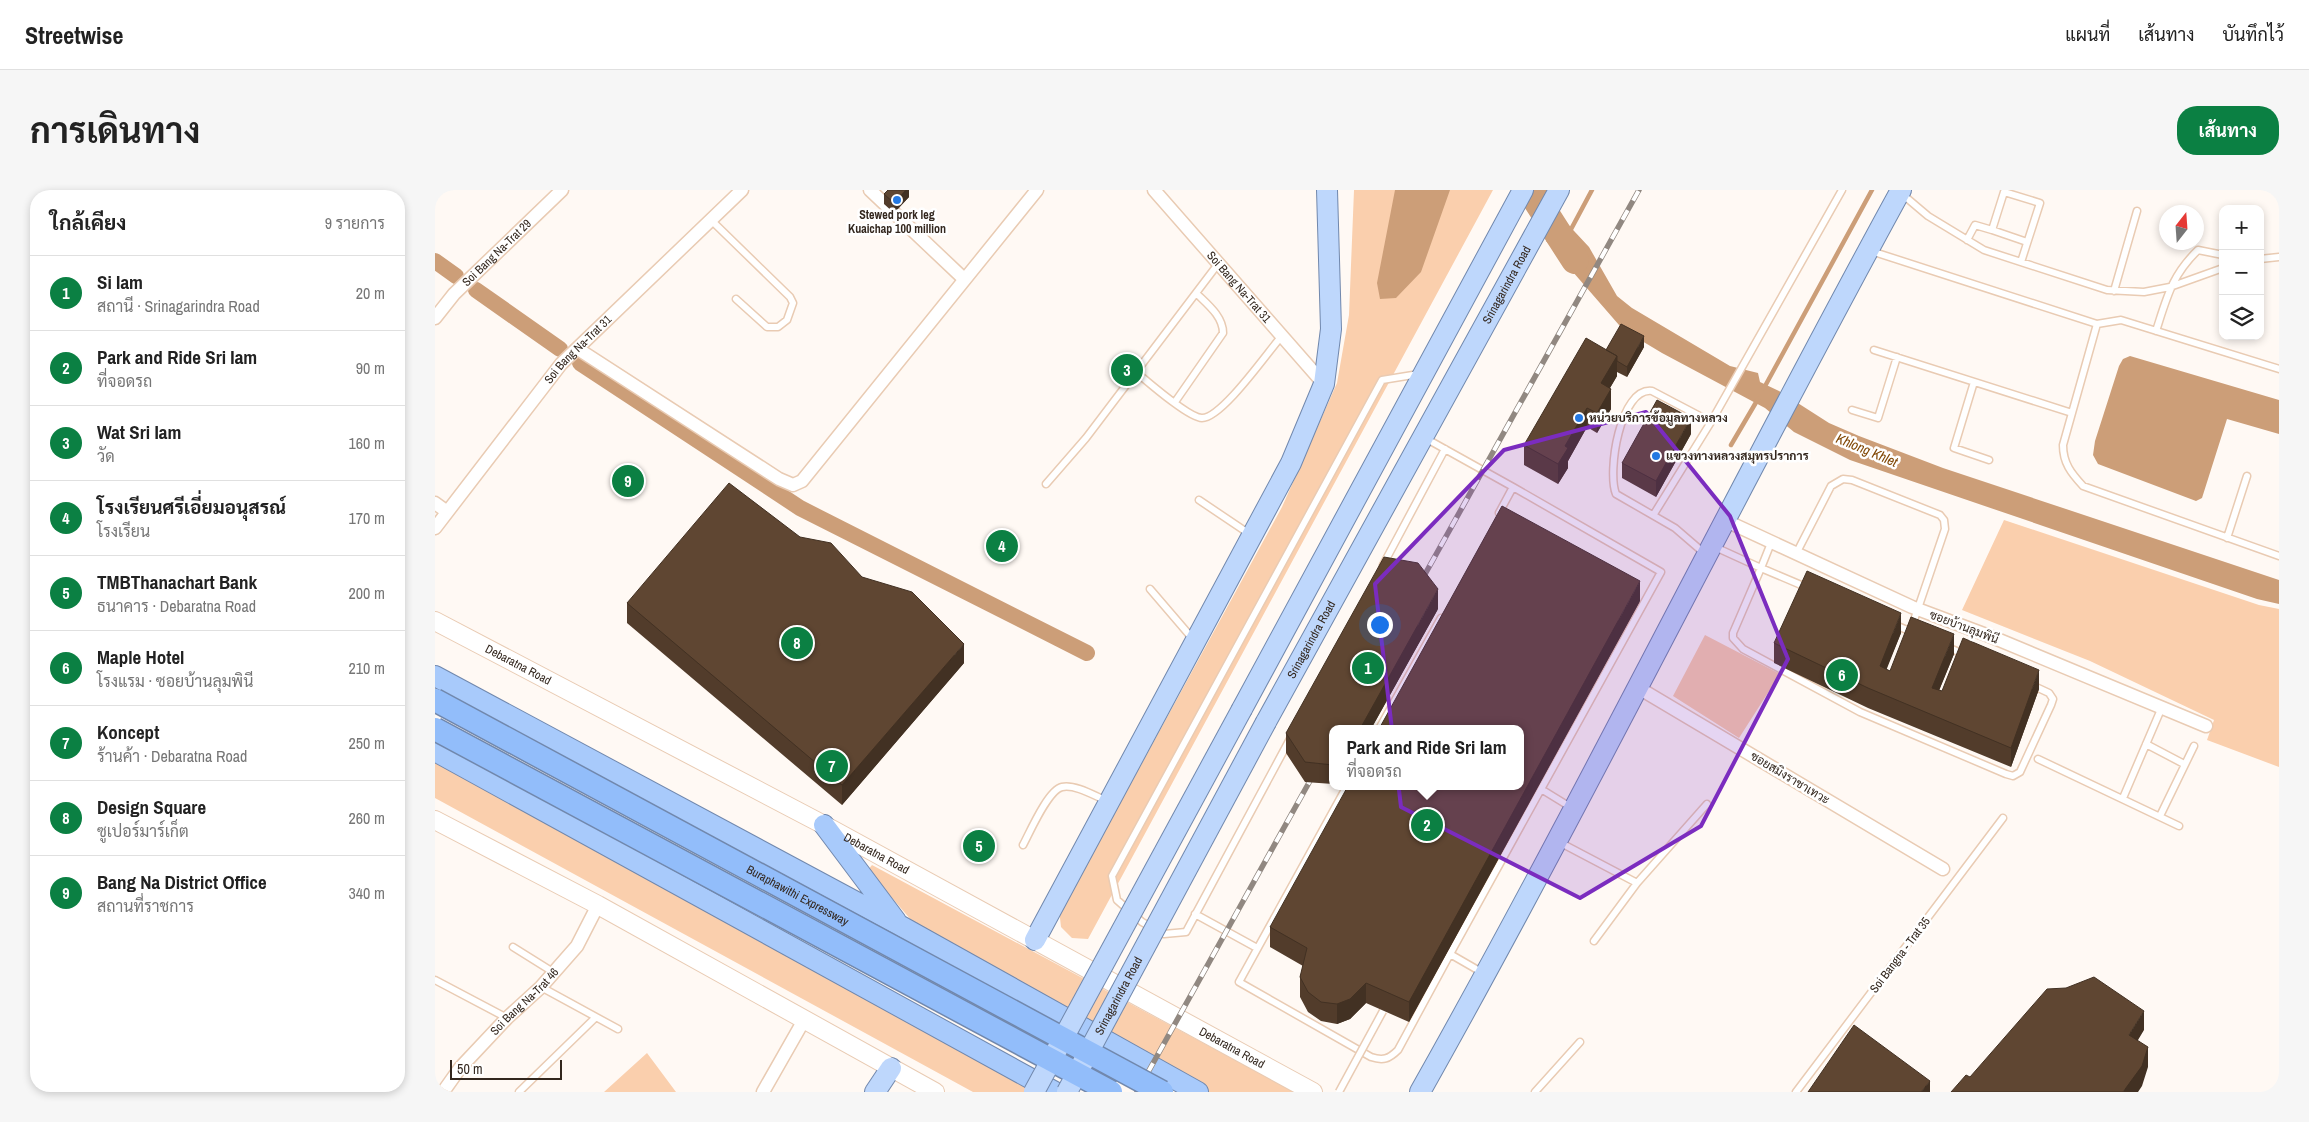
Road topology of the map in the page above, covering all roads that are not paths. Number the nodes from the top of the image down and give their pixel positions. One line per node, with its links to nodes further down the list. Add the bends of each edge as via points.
1 (562, 190): 28 (street, Soi Bang Na-Trat 29, via 454,294)
2 (742, 190): 12 (street, Soi Bang Na-Trat 31)
3 (870, 190): 23 (street, via 888,200)
4 (1037, 190): 23 (street)
5 (1154, 190): 21 (street, Soi Bang Na-Trat 31)
6 (1327, 190): 39 (main road, via 1331,329)
7 (1523, 190): 37 (main road)
8 (1842, 190): 43 (lane)
9 (1900, 191): 14 (lane, via 1928,216); 16 (main road)
10 (1556, 196): 44 (main road, Srinagarindra Road)
11 (2137, 211): 25 (lane)
12 (711, 221): 27 (lane, via 790,297 793,304 782,324 767,327); 32 (street, Soi Bang Na-Trat 31)
13 (1992, 230): 14 (lane, via 1975,226); 15 (lane); 15 (lane, via 2004,192 2040,203)
14 (1967, 240): 20 (lane, via 1984,250)
15 (2027, 242): 20 (lane)
16 (1868, 250): 29 (lane); 54 (main road)
17 (2219, 254): 24 (lane, via 2199,250 2184,264)
18 (2279, 257): 19 (lane)
19 (2264, 259)
20 (2021, 262): 25 (lane)
21 (1217, 264): 26 (lane); 31 (street, Soi Bang Na-Trat 31)
22 (2219, 269): 24 (lane)
23 (965, 279): 32 (street, via 802,481 793,485)
24 (2170, 287): 25 (lane, via 2144,292); 30 (lane)
25 (2114, 291)
26 (1196, 293): 36 (lane); 40 (lane, via 1223,324 1223,333)
27 (736, 299)
28 (435, 318)
29 (2097, 324): 30 (lane, via 2121,320); 42 (lane)
30 (2156, 331): 35 (lane)
31 (1281, 337): 39 (street, Soi Bang Na-Trat 31); 40 (lane, via 1214,415 1202,418 1190,414)
32 (578, 349): 52 (street, Soi Bang Na-Trat 31, via 561,364)
33 (1874, 350): 34 (lane)
34 (1897, 357): 38 (lane); 41 (lane, via 1878,418)
35 (2279, 370)
36 (1136, 372): 40 (lane); 48 (lane, via 1087,438)
37 (1423, 374): 103 (lane, via 1382,380 1112,876 1117,900 1142,922 1165,934 1186,932); 126 (main road, bridge)
38 (1974, 382): 42 (lane); 46 (lane, via 1954,448)
39 (1324, 384): 57 (main road, via 1291,463)
40 (1175, 402)
41 (1853, 410)
42 (2072, 413): 58 (lane, via 2063,456 2073,476 2083,486)
43 (1711, 422): 53 (lane); 53 (lane, via 1652,391 1638,393 1633,400 1624,415 1616,444 1613,486 1616,494)
44 (1422, 436): 45 (lane); 128 (main road, Srinagarindra Road, bridge)
45 (1445, 449): 49 (lane); 64 (lane)
46 (1989, 460)
47 (2247, 476): 58 (lane)
48 (1046, 484)
49 (1513, 487): 55 (lane); 87 (lane, via 1661,572)
50 (1199, 500): 57 (lane)
51 (435, 503): 52 (street)
52 (446, 511): 56 (street, Soi Bang Na-Trat 31)
53 (1654, 514): 60 (lane)
54 (1725, 520): 59 (street, ซอยบ้านลุมพินี); 60 (main road)
55 (1494, 522)
56 (435, 528)
57 (1252, 535): 70 (main road)
58 (2227, 538): 62 (lane)
59 (1771, 543): 61 (street, ซอยบ้านลุมพินี); 63 (lane)
60 (1709, 551): 63 (lane); 74 (main road)
61 (1796, 554): 67 (street, ซอยบ้านลุมพินี); 67 (lane, via 1831,486 1843,479 1934,512 1944,520 1945,529)
62 (2279, 556)
63 (1761, 568): 69 (lane); 72 (lane, via 1733,633 1733,638 1743,649 1859,712 2013,776 2020,772 2053,699 2049,693)
64 (1379, 572)
65 (1150, 590): 70 (lane)
66 (1446, 608): 77 (lane)
67 (1917, 609): 69 (lane); 76 (street, ซอยบ้านลุมพินี, via 1990,641)
68 (435, 621): 96 (main road, Debaratna Road)
69 (1910, 632): 72 (lane)
70 (1195, 641): 90 (main road)
71 (1984, 653): 72 (lane)
72 (1980, 661)
73 (435, 676): 104 (highway)
74 (1637, 687): 92 (main road); 100 (street, ซอยสมิงราชาเทวะ)
75 (435, 700): 131 (highway, Buraphawithi Expressway, bridge)
76 (2162, 707): 78 (street, ซอยบ้านลุมพินี); 81 (lane)
77 (1381, 725)
78 (2206, 726)
79 (435, 729): 130 (highway, Buraphawithi Expressway, bridge)
80 (1294, 730): 103 (lane)
81 (2146, 744): 86 (lane); 89 (lane)
82 (435, 746): 129 (highway, bridge)
83 (2194, 746): 86 (lane)
84 (435, 751): 127 (highway)
85 (2038, 759): 89 (lane)
86 (2184, 764): 93 (lane)
87 (1541, 789): 92 (lane); 109 (lane)
88 (1345, 790): 108 (lane)
89 (2123, 798): 93 (lane)
90 (1109, 801): 99 (lane, via 1071,787 1061,787 1052,793); 105 (main road)
91 (1707, 804): 101 (lane)
92 (1573, 808): 98 (main road)
93 (2160, 816): 97 (lane)
94 (2003, 818): 137 (lane, Soi Bangna - Trat 35)
95 (435, 820): 102 (main road)
96 (824, 824): 104 (highway); 105 (main road, Debaratna Road)
97 (2179, 826)
98 (1555, 841): 101 (lane); 111 (main road)
99 (1023, 845)
100 (1943, 869)
101 (1637, 883): 106 (lane)
102 (598, 906): 110 (street, Soi Bang Na-Trat 46, via 577,946); 117 (main road)
103 (1195, 914): 108 (lane)
104 (899, 925): 132 (highway)
105 (1035, 940): 133 (main road, Debaratna Road)
106 (1595, 942)
107 (513, 947): 110 (lane)
108 (1257, 948): 109 (lane, via 1239,982 1381,1060 1391,1058 1399,1050)
109 (1450, 954): 111 (lane)
110 (553, 972): 113 (street, Soi Bang Na-Trat 46)
111 (1485, 974): 135 (main road)
112 (435, 980): 116 (lane)
113 (541, 987): 115 (lane); 116 (street, Soi Bang Na-Trat 46)
114 (1383, 1011): 134 (lane, bridge)
115 (596, 1017): 118 (lane); 122 (lane)
116 (507, 1018): 121 (street, Soi Bang Na-Trat 46, via 460,1068)
117 (805, 1020): 120 (main road); 123 (street)
118 (618, 1029)
119 (1580, 1042): 136 (lane)
120 (891, 1068): 124 (main road); 125 (main road)
121 (443, 1092)
122 (519, 1092)
123 (763, 1092)
124 (875, 1092)
125 (935, 1092)
126 (1034, 1092)
127 (1055, 1092)
128 (1067, 1092)
129 (1081, 1092)
130 (1111, 1092)
131 (1162, 1092)
132 (1198, 1092)
133 (1313, 1092)
134 (1339, 1092)
135 (1420, 1092)
136 (1535, 1092)
137 (1796, 1092)

